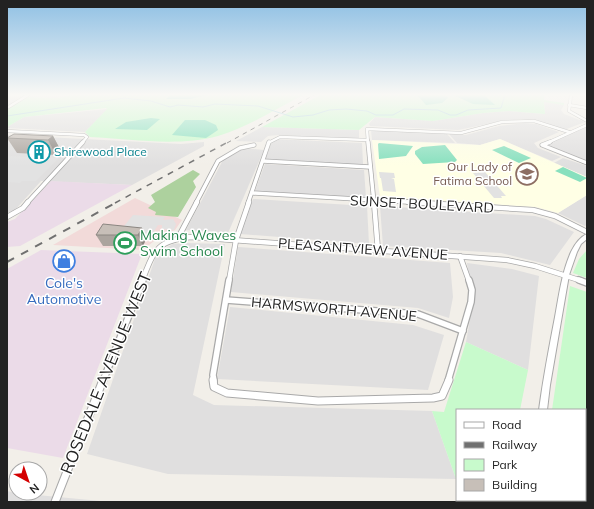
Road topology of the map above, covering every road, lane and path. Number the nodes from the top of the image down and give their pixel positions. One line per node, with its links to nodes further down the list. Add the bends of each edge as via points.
1 (587, 125): 3 (street)
2 (7, 131): 11 (street, via 87,136 23,208)
3 (568, 132): 4 (street, via 540,122 525,121 502,122 461,133 370,128 367,131); 7 (street, via 542,145)
4 (368, 140): 6 (street, via 275,137 269,141); 8 (street)
5 (254, 145): 14 (street, via 240,148 218,161)
6 (263, 161): 8 (street); 9 (street)
7 (587, 163)
8 (370, 167): 10 (street)
9 (253, 193): 10 (street, SUNSET BOULEVARD); 15 (street)
10 (373, 201): 12 (street, SUNSET BOULEVARD, via 533,210 555,216); 17 (street)
11 (7, 217)
12 (587, 232)
13 (587, 236): 19 (street, via 574,252)
14 (178, 238): 15 (street, PLEASANTVIEW AVENUE); 16 (street, PLEASANTVIEW AVENUE)
15 (236, 240): 17 (street, PLEASANTVIEW AVENUE); 21 (street)
16 (160, 246): 24 (street, ROSEDALE AVENUE WEST, via 154,252)
17 (378, 251): 18 (street, PLEASANTVIEW AVENUE)
18 (460, 256): 19 (street, PLEASANTVIEW AVENUE, via 507,260); 22 (street, via 472,290 472,302)
19 (566, 275): 20 (street, PLEASANTVIEW AVENUE); 23 (street)
20 (587, 283)
21 (226, 300): 22 (street, HARMSWORTH AVENUE, via 418,314); 22 (street, via 213,375 214,387 227,393 318,401 442,396)
22 (463, 331)
23 (543, 409)
24 (55, 502)

